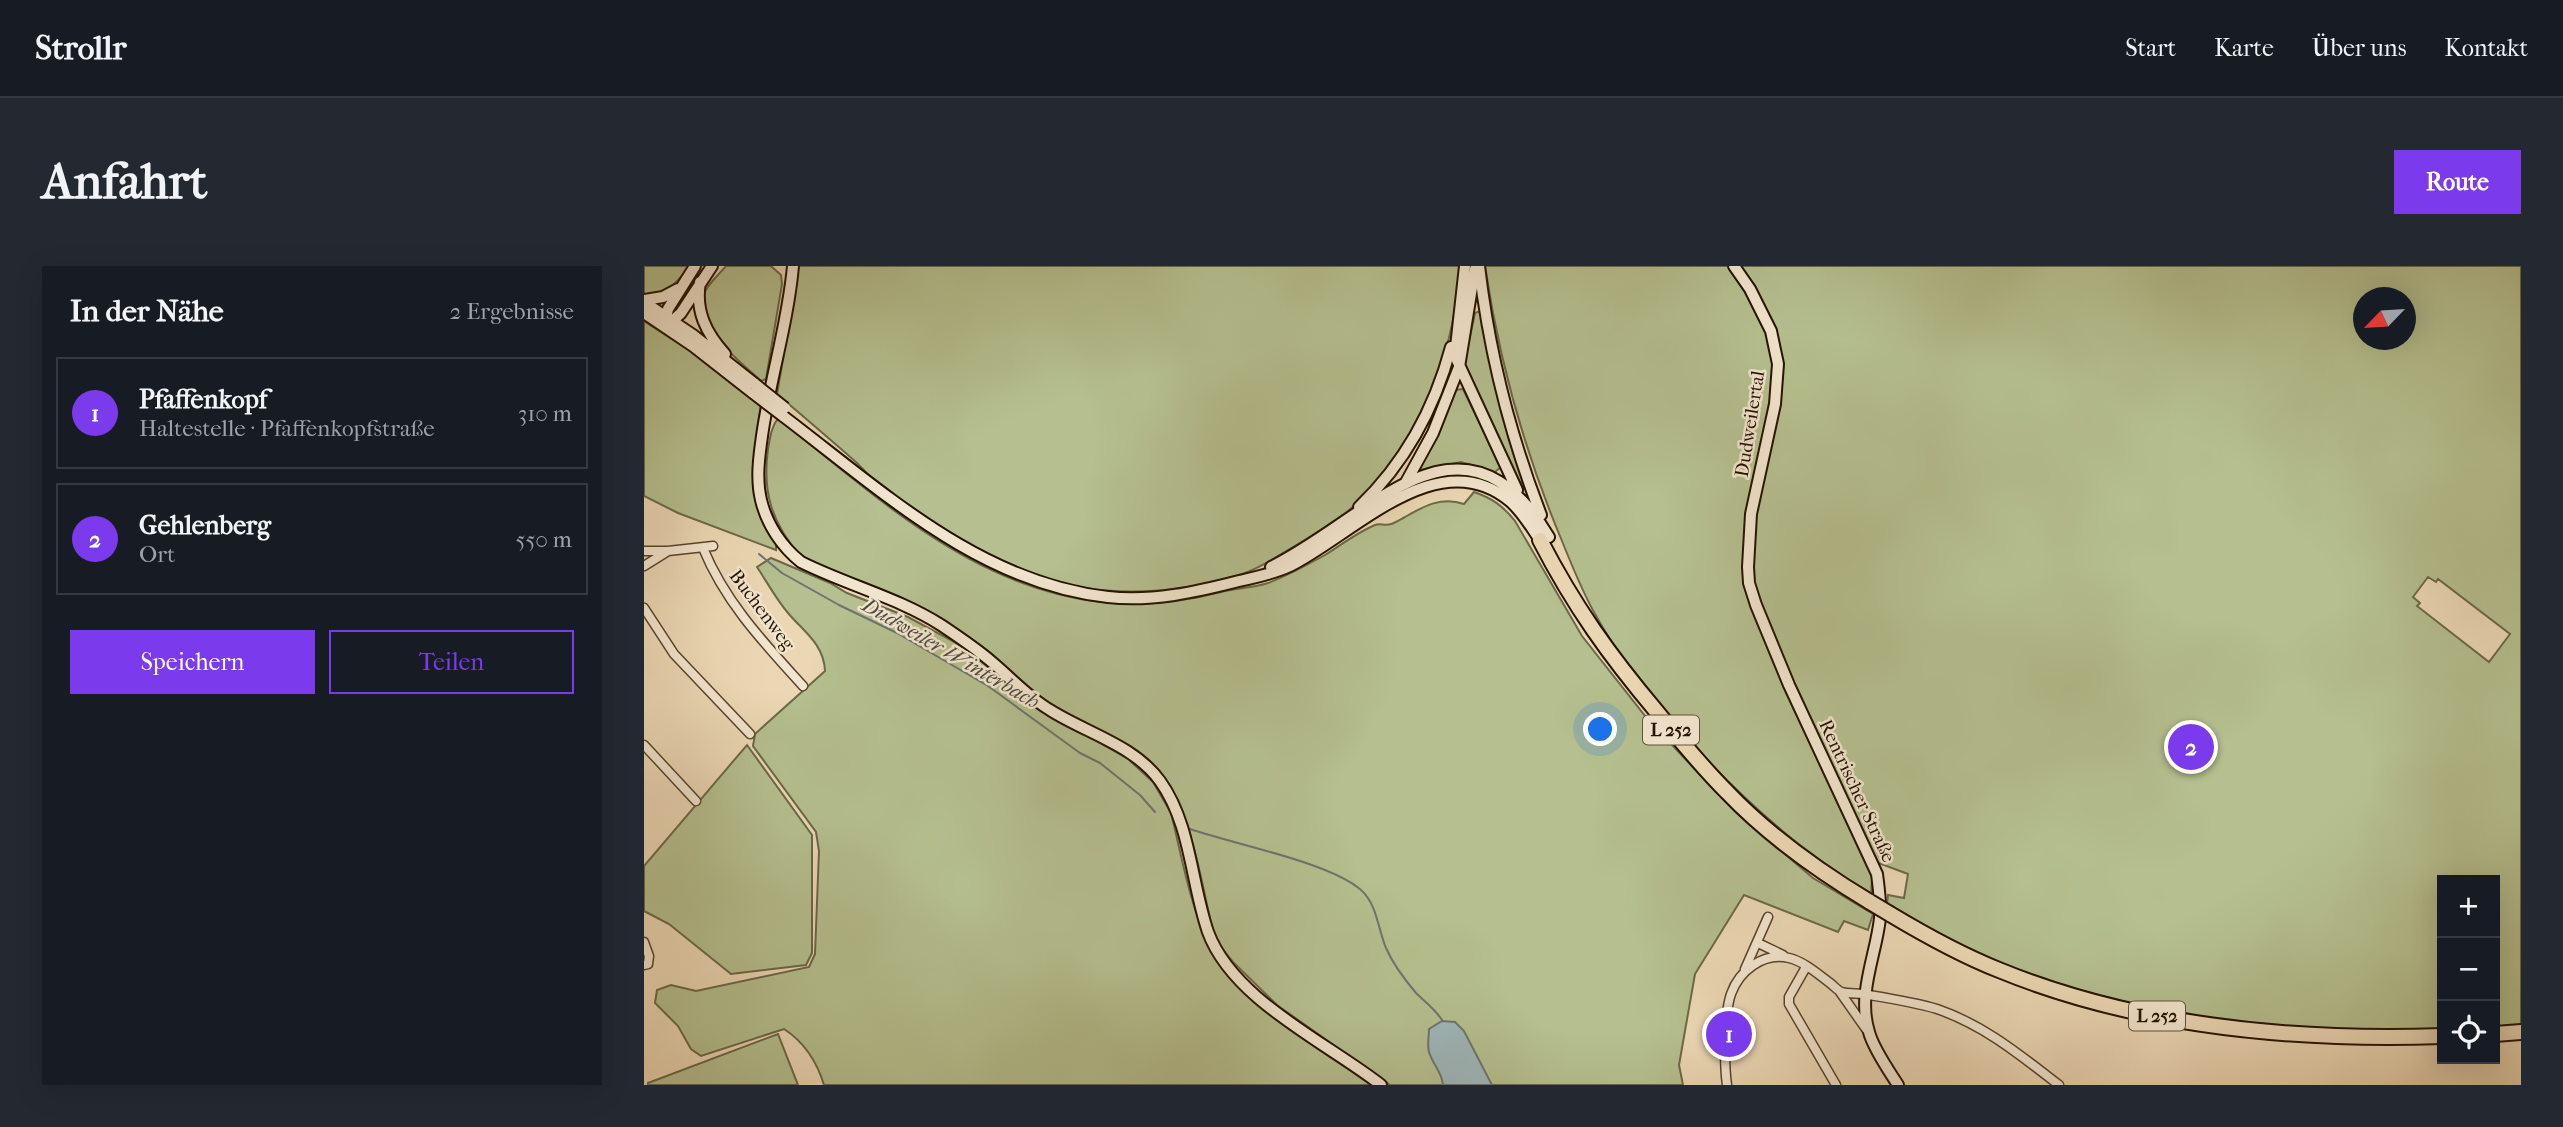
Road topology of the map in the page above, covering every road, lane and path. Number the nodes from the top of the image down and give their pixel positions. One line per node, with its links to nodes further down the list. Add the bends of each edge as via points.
1 (695, 266): 10 (main road)
2 (712, 266): 9 (main road)
3 (784, 266): 8 (main road)
4 (793, 266): 8 (main road)
5 (1465, 266): 14 (main road)
6 (1477, 266): 15 (main road); 23 (main road, via 1500,386)
7 (1734, 266): 21 (main road, Dudweilertal, via 1766,320 1778,363 1775,404)
8 (792, 281): 48 (main road, via 758,465 761,498 779,539 802,562 927,616 994,663 1040,704 1143,763 1161,782 1179,820 1209,933 1227,964 1266,1004)
9 (700, 282): 13 (main road); 16 (main road, via 701,319)
10 (680, 287): 11 (main road); 13 (main road)
11 (644, 301): 13 (main road)
12 (644, 313): 13 (main road)
13 (668, 321): 16 (main road); 17 (main road)
14 (1457, 324): 15 (main road, via 1454,347); 22 (main road, via 1438,387 1414,438 1387,479)
15 (1459, 367): 18 (main road, via 1433,433); 19 (main road)
16 (743, 374): 17 (main road)
17 (754, 388): 29 (main road, bridge, via 913,515 1002,568 1084,594 1134,598 1181,595)
18 (1405, 484): 19 (main road, via 1442,470 1464,469 1496,478); 20 (main road); 22 (main road)
19 (1519, 495): 23 (main road, via 1537,517)
20 (1384, 507): 23 (main road, via 1433,484 1468,481 1510,502); 29 (main road, via 1289,566)
21 (1751, 514): 43 (main road, Rentrischer Straße, via 1748,567 1752,594 1877,874 1880,920)
22 (1344, 522): 29 (main road, via 1299,552)
23 (1545, 538): 47 (highway, L 252, bridge, via 1617,662 1694,757 1802,857 1890,914 2000,971 2171,1020 2319,1034)
24 (713, 546): 25 (street)
25 (703, 548): 27 (street); 31 (street, Buchenweg, via 740,614)
26 (644, 551): 27 (street)
27 (668, 551): 28 (street)
28 (644, 566)
29 (1243, 580)
30 (644, 608): 32 (street, via 674,654)
31 (803, 686)
32 (750, 734)
33 (644, 745): 34 (street)
34 (696, 801)
35 (1768, 917): 37 (street)
36 (644, 942): 39 (street, via 649,957)
37 (1758, 943): 38 (street); 41 (street)
38 (1789, 958): 40 (street); 41 (street, via 1762,960)
39 (646, 965)
40 (1806, 967): 42 (street); 50 (street, via 1788,1004)
41 (1742, 975): 49 (street, via 1728,1010)
42 (1840, 992): 43 (street); 45 (street)
43 (1866, 994): 45 (main road, Rentrischer Straße); 52 (street, via 1965,1021 2008,1045)
44 (2521, 1032): 46 (highway)
45 (1869, 1033): 51 (main road, Rentrischer Straße)
46 (2500, 1034)
47 (2437, 1036)
48 (1381, 1085)
49 (1727, 1085)
50 (1836, 1085)
51 (1898, 1085)
52 (2059, 1085)

